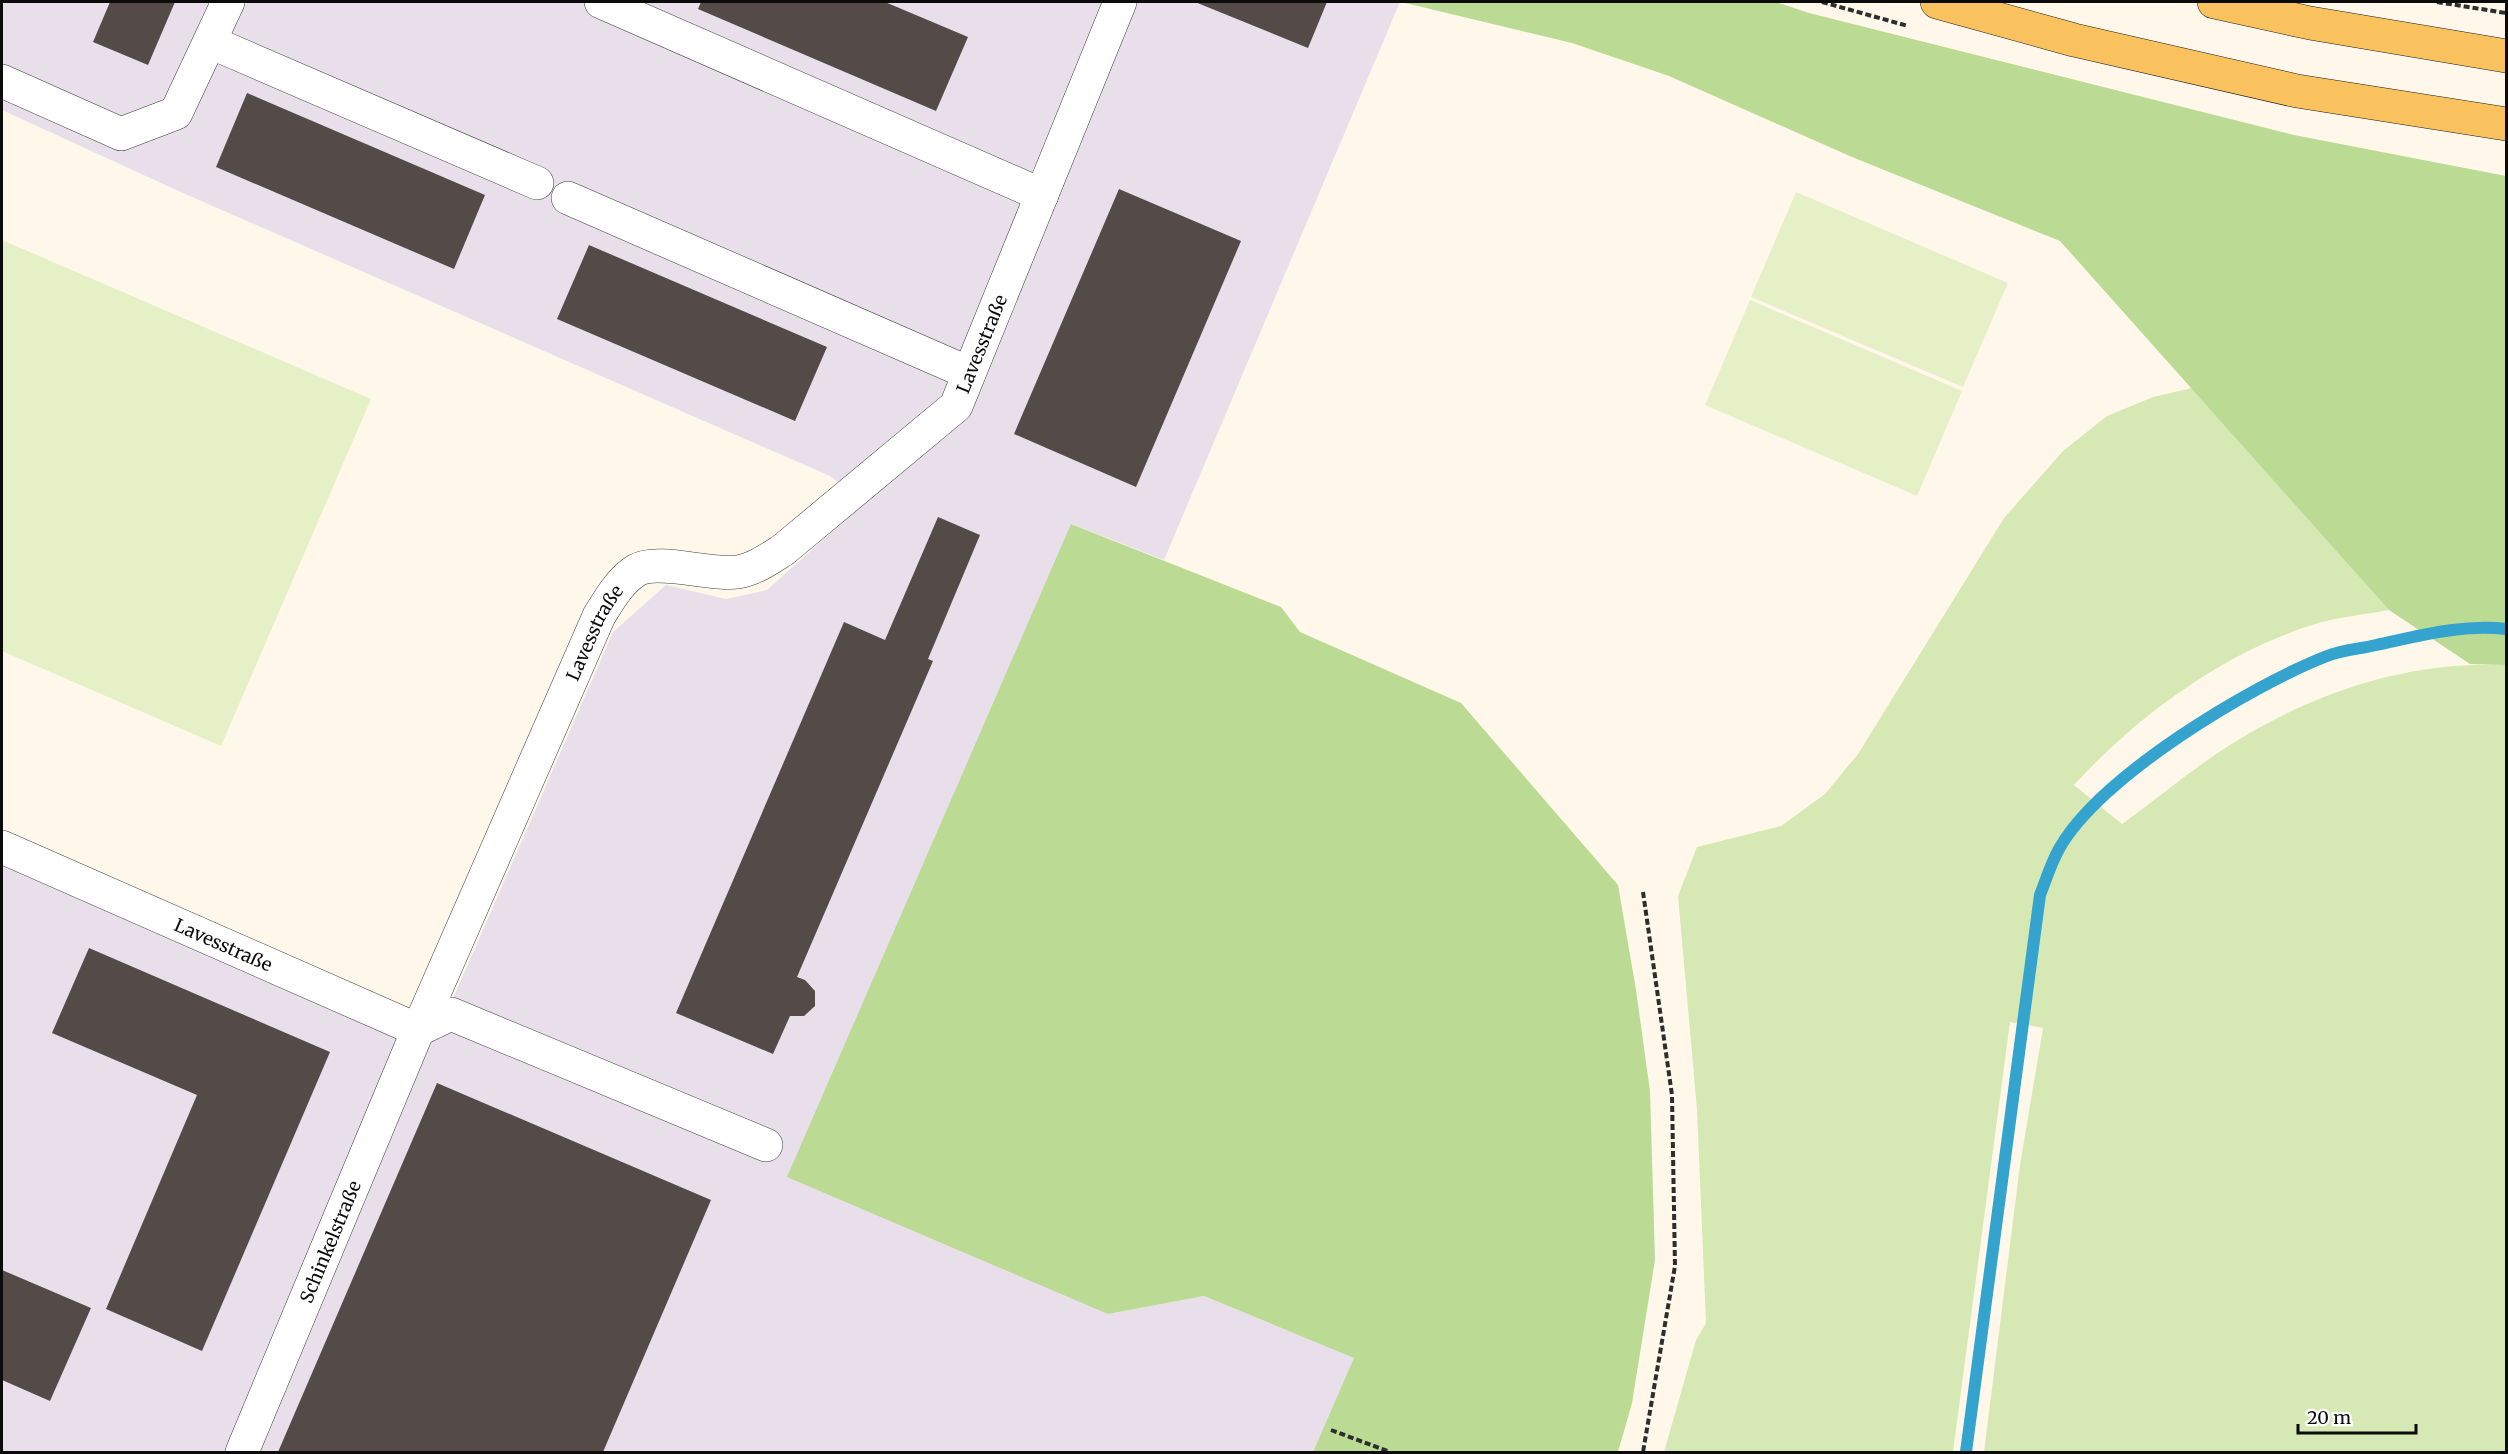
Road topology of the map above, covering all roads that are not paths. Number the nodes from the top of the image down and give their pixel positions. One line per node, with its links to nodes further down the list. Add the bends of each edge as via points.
1 (228, 2): 6 (street)
2 (601, 2): 11 (street)
3 (1120, 2): 11 (street, Lavesstraße)
4 (1937, 2): 9 (main road, via 2074,40 2297,91)
5 (2214, 2): 7 (main road, via 2310,23)
6 (210, 42): 8 (street, via 176,113 121,134); 10 (street)
7 (2506, 56)
8 (2, 81)
9 (2506, 124)
10 (537, 183)
11 (1042, 195): 13 (street, Lavesstraße)
12 (568, 198): 13 (street)
13 (969, 373): 15 (street, Lavesstraße, via 956,406 783,550 758,566 738,572 666,566 638,569 617,588 599,616)
14 (2, 847): 15 (street, Lavesstraße)
15 (418, 1030): 16 (street, via 451,1014); 17 (street, Schinkelstraße)
16 (766, 1145)
17 (242, 1452)

